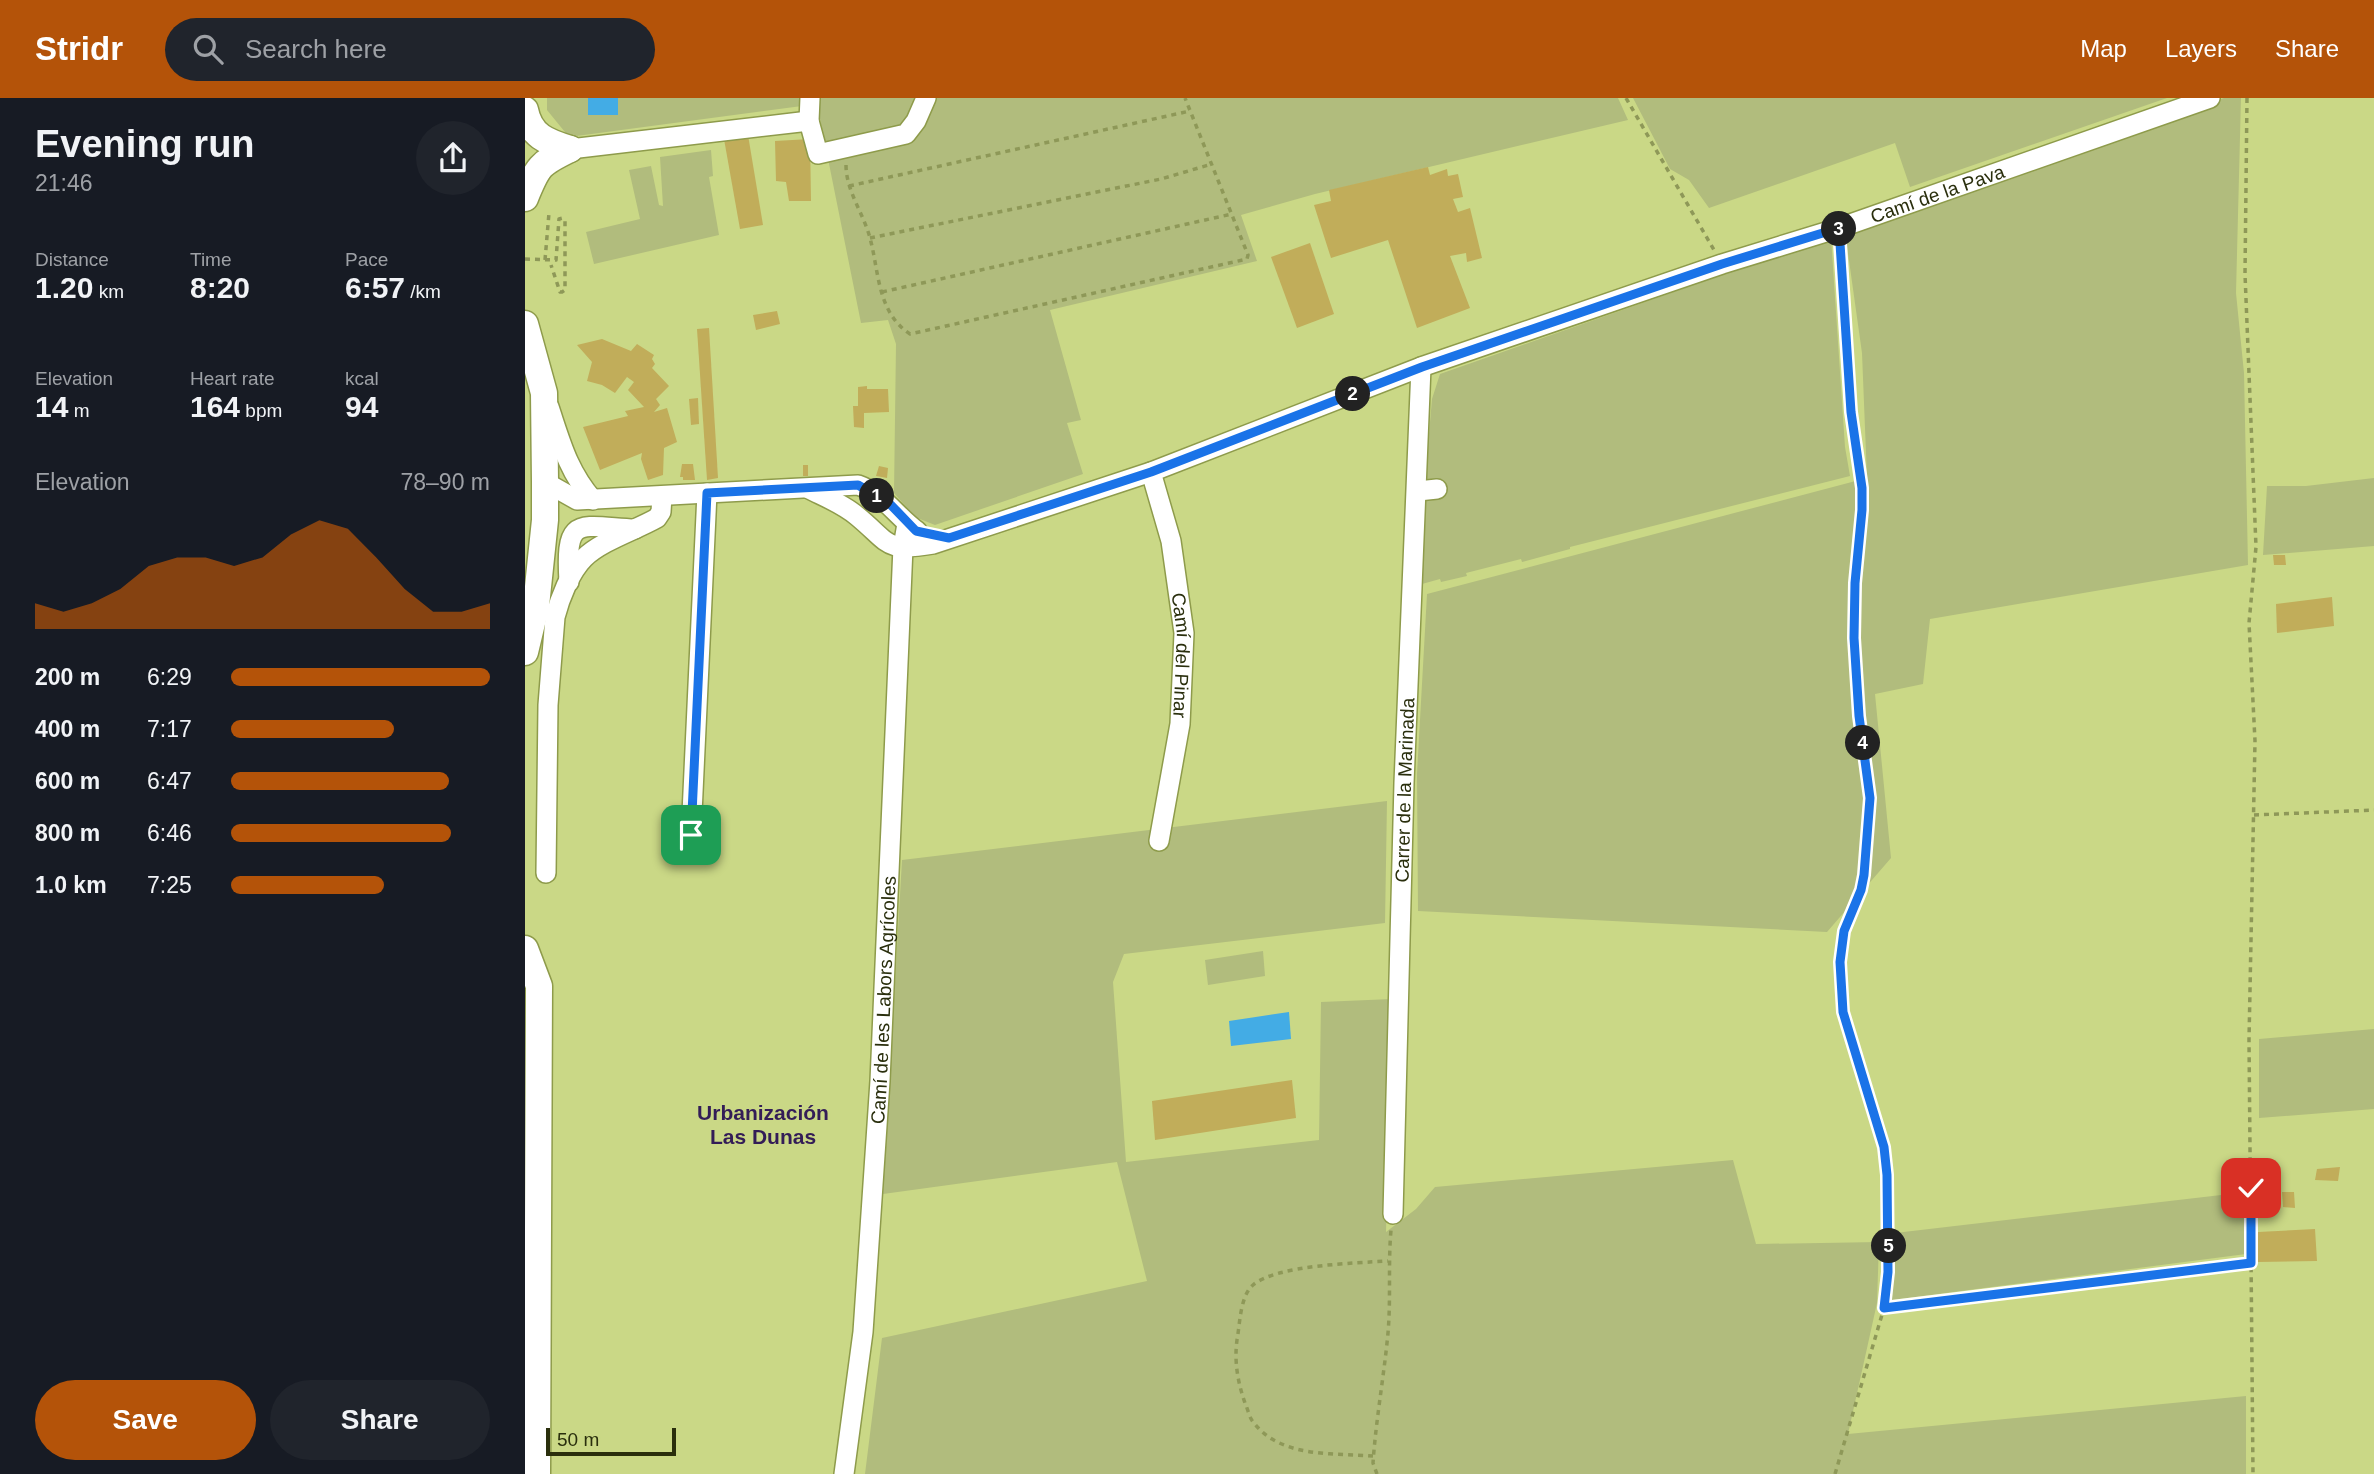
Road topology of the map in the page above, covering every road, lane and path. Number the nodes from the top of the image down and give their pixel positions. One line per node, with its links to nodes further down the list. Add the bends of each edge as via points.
1 (810, 98): 9 (street)
2 (926, 98): 10 (street, via 906,134)
3 (1185, 98): 8 (path)
4 (1626, 98): 21 (path)
5 (2210, 98): 17 (street, Camí de la Pava)
6 (2247, 98): 41 (path, via 2245,274 2256,547 2249,623)
7 (525, 110): 11 (highway, via 540,138)
8 (1190, 111): 12 (path); 13 (path)
9 (809, 121): 10 (street, via 818,154); 11 (street)
10 (846, 148): 13 (path)
11 (570, 149): 14 (highway, via 536,170)
12 (1212, 164): 16 (path); 18 (path, via 1161,179)
13 (849, 186): 18 (path)
14 (525, 198)
15 (549, 213): 20 (path)
16 (1232, 214): 23 (path); 23 (path, via 1247,259 950,326 910,334 898,327)
17 (1839, 228): 21 (street, Camí de la Pava); 49 (path, via 1851,412 1862,488 1854,638 1870,798 1864,875 1844,931 1840,962 1843,1012 1884,1147 1888,1272)
18 (870, 238): 23 (path)
19 (525, 260): 20 (path)
20 (545, 260): 22 (path, via 558,257 562,218 562,292)
21 (1722, 264): 25 (street, Camí de la Pava)
22 (551, 265)
23 (882, 292)
24 (525, 324): 26 (highway)
25 (1422, 367): 27 (street, Camí de la Pava); 46 (street, Carrer de la Marinada, via 1427,490 1404,783)
26 (544, 393): 28 (highway); 32 (street)
27 (1151, 472): 36 (street, Camí de la Pava); 43 (street, Camí del Pinar, via 1171,541 1184,633 1180,724)
28 (545, 482): 32 (street); 33 (highway)
29 (809, 489): 30 (street); 34 (street, via 866,488 889,503); 37 (street, via 843,506 885,543)
30 (707, 493): 31 (street); 42 (street)
31 (662, 496): 32 (street); 35 (street, via 657,519)
32 (585, 500): 33 (street)
33 (545, 520): 39 (highway, via 536,607)
34 (907, 524): 36 (street, via 925,534); 37 (street, Camí de les Labors Agrícoles)
35 (636, 529): 38 (street, via 593,551); 38 (street, via 577,529 567,551)
36 (949, 538): 37 (street, Camí de la Pava)
37 (903, 547): 53 (street, Camí de les Labors Agrícoles, via 879,1095 863,1332)
38 (569, 582): 44 (street, via 555,617 548,705)
39 (525, 652)
40 (2374, 810): 41 (path)
41 (2254, 815): 48 (path)
42 (691, 835)
43 (1159, 841)
44 (546, 873)
45 (525, 949): 52 (highway, via 539,986)
46 (1393, 1214): 47 (path)
47 (1388, 1261): 50 (path, via 1390,1308); 50 (path, via 1271,1274 1251,1286 1242,1307 1237,1346 1237,1382 1252,1421 1268,1437 1289,1448)
48 (2251, 1263): 49 (path); 55 (path)
49 (1884, 1308): 54 (path)
50 (1373, 1456): 51 (path)
51 (1376, 1473)
52 (537, 1474)
53 (844, 1474)
54 (1835, 1474)
55 (2253, 1474)

